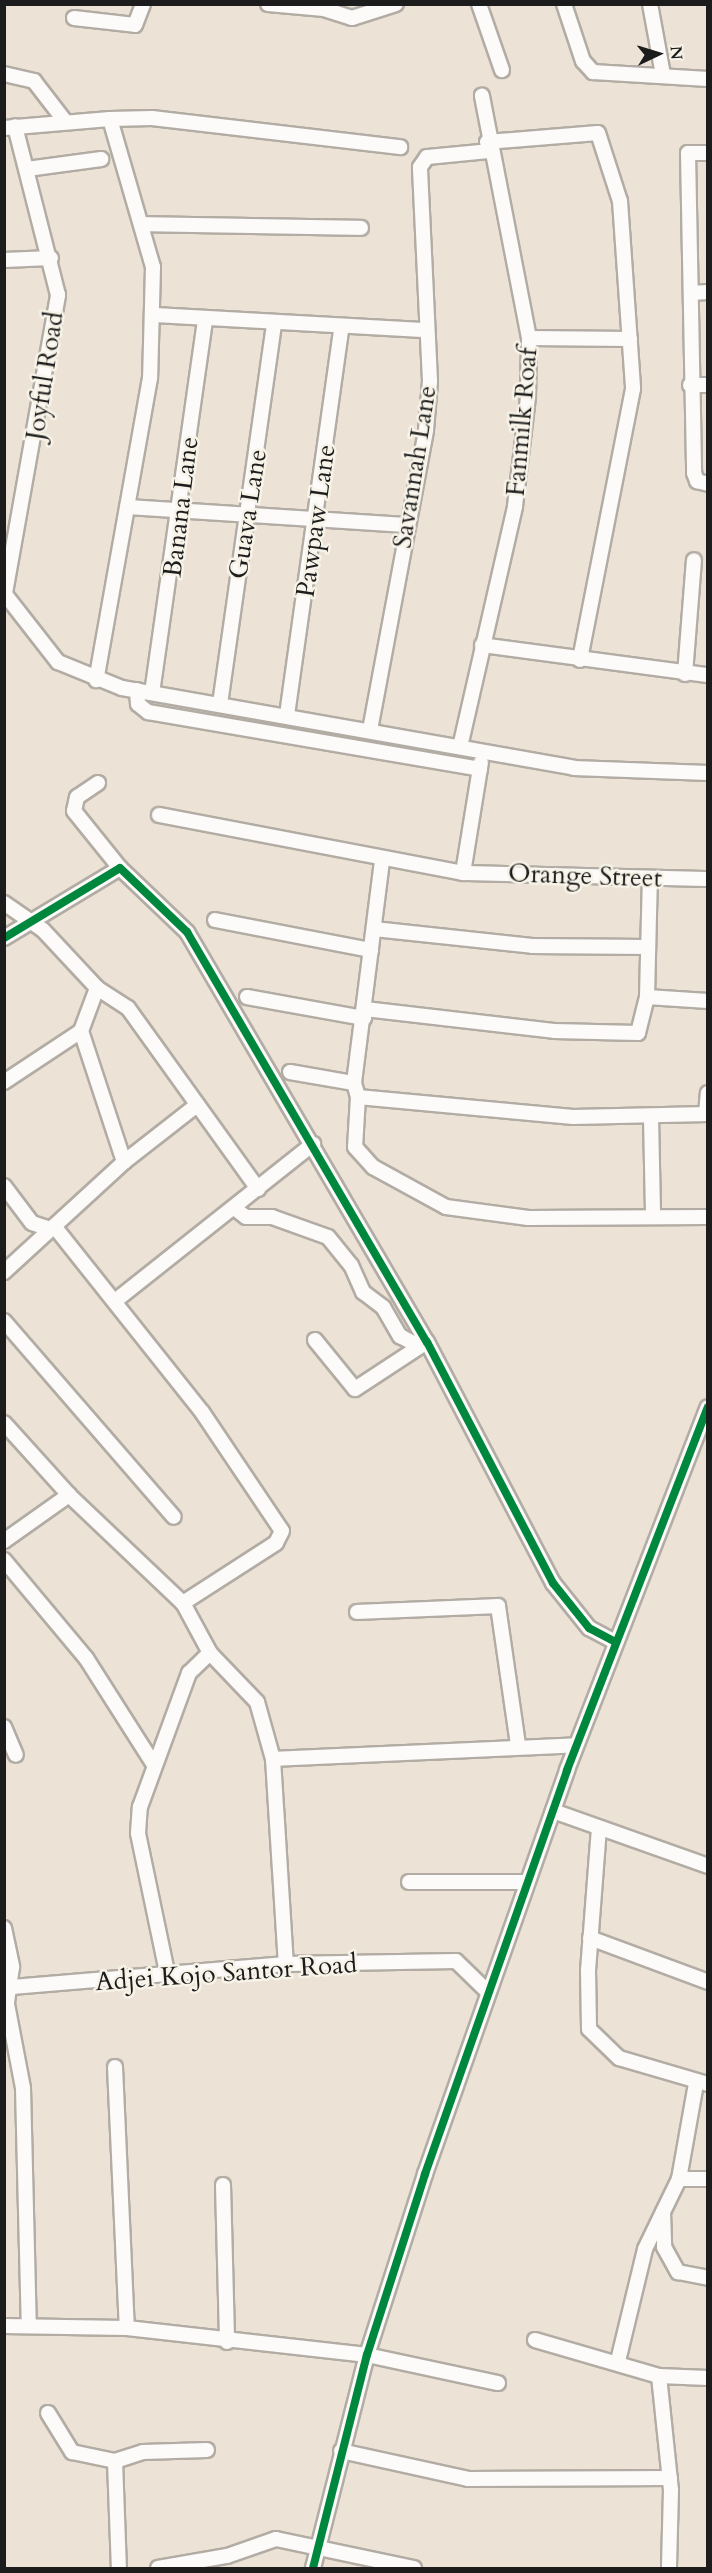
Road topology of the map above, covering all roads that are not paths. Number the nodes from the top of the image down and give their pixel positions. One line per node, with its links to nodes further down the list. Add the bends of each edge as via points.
1 (143, 4): 7 (street, via 135,25)
2 (268, 4): 3 (street, via 324,9 352,18)
3 (396, 4)
4 (479, 4): 8 (street)
5 (564, 4): 10 (street, via 587,68 615,75)
6 (650, 4): 10 (street)
7 (74, 18)
8 (502, 70)
9 (4, 74): 14 (street, via 34,81)
10 (663, 75): 11 (street)
11 (708, 79)
12 (482, 96): 16 (street, Fanmilk Roaf)
13 (110, 119): 14 (street); 17 (street, via 152,118); 21 (street)
14 (64, 120): 15 (street)
15 (10, 127): 20 (street, Joyful Road)
16 (488, 146): 31 (street, Savannah Lane, via 427,158 420,167); 32 (street, Fanmilk Roaf); 33 (street, Savannah Lane, via 589,131 603,139 620,201)
17 (400, 147)
18 (708, 153): 26 (street, via 688,153)
19 (101, 159): 20 (street)
20 (27, 169): 23 (street, Joyful Road)
21 (142, 224): 22 (street); 27 (street, via 153,267)
22 (361, 228)
23 (51, 258): 24 (street); 43 (street, Joyful Road, via 57,318)
24 (4, 260)
25 (708, 292): 26 (street)
26 (691, 293): 35 (street)
27 (155, 315): 28 (street); 37 (street, via 150,378)
28 (205, 320): 29 (street); 38 (street, Banana Lane)
29 (274, 323): 30 (street); 39 (street, Guava Lane)
30 (342, 326): 31 (street); 40 (street, Pawpaw Lane)
31 (427, 330): 41 (street, Savannah Lane, via 426,430)
32 (529, 338): 33 (street); 44 (street, Fanmilk Roaf, via 525,444)
33 (630, 339): 45 (street, Savannah Lane, via 633,389 624,453)
34 (708, 385): 35 (street)
35 (690, 386): 36 (street, via 694,473 697,481)
36 (708, 484)
37 (127, 507): 38 (street); 48 (street)
38 (182, 510): 39 (street); 50 (street, Banana Lane)
39 (246, 515): 40 (street); 51 (street, Guava Lane)
40 (318, 519): 41 (street); 52 (street, Pawpaw Lane)
41 (406, 525): 53 (street, Savannah Lane)
42 (694, 560): 46 (street)
43 (5, 593): 48 (street, via 58,662)
44 (482, 645): 45 (street); 54 (street, Fanmilk Roaf)
45 (580, 660): 46 (street)
46 (685, 674): 47 (street)
47 (708, 675)
48 (96, 680): 49 (street)
49 (137, 690): 50 (street); 56 (street, via 138,704 148,712)
50 (152, 693): 51 (street)
51 (220, 704): 52 (street)
52 (287, 715): 53 (street)
53 (370, 730): 54 (street)
54 (460, 747): 55 (street)
55 (482, 752): 56 (street); 57 (street, via 607,772)
56 (480, 769): 62 (street)
57 (708, 773)
58 (98, 783): 61 (street, via 77,797 74,811)
59 (159, 815): 60 (street, Orange Street, via 245,829)
60 (382, 861): 62 (street, Orange Street); 68 (street)
61 (120, 868): 66 (street); 86 (street, via 187,932)
62 (463, 873): 63 (street, Orange Street)
63 (651, 878): 64 (street, Orange Street); 70 (street)
64 (708, 879)
65 (4, 903): 66 (street)
66 (28, 919): 69 (street); 72 (street)
67 (215, 920): 71 (street)
68 (374, 928): 70 (street, via 532,946); 71 (street)
69 (4, 938)
70 (648, 947): 74 (street)
71 (371, 950): 76 (street)
72 (97, 988): 77 (street); 83 (street, via 128,1008)
73 (247, 997): 76 (street)
74 (647, 997): 75 (street); 76 (street, via 638,1033 554,1031)
75 (708, 1001)
76 (364, 1014): 80 (street)
77 (81, 1031): 79 (street); 87 (street)
78 (290, 1071): 80 (street)
79 (4, 1082)
80 (354, 1083): 82 (street)
81 (708, 1094): 84 (street)
82 (358, 1097): 85 (street, via 573,1118); 91 (street, via 355,1147 373,1167 446,1207 528,1218)
83 (196, 1105): 87 (street); 88 (street)
84 (707, 1114): 85 (street)
85 (651, 1116): 91 (street)
86 (313, 1144): 88 (street); 98 (street)
87 (124, 1162): 93 (street)
88 (258, 1189): 90 (street)
89 (6, 1192): 93 (street, via 32,1223)
90 (234, 1208): 95 (street); 98 (street, via 246,1217 272,1217 328,1237 351,1265 363,1292 382,1307 400,1336)
91 (653, 1216): 92 (street)
92 (708, 1217)
93 (52, 1228): 94 (street); 95 (street)
94 (4, 1272)
95 (115, 1301): 105 (street, via 202,1412 282,1531 276,1543)
96 (4, 1321): 102 (street)
97 (315, 1340): 98 (street, via 355,1389)
98 (422, 1343): 107 (street, via 553,1583 588,1628)
99 (708, 1407): 107 (street)
100 (4, 1422): 101 (street)
101 (69, 1495): 103 (street); 105 (street)
102 (174, 1518)
103 (4, 1541)
104 (4, 1560): 114 (street, via 86,1658)
105 (183, 1602): 108 (street)
106 (357, 1612): 110 (street, via 498,1606)
107 (615, 1642): 111 (street)
108 (210, 1653): 113 (street, via 257,1702); 114 (street, via 189,1673)
109 (4, 1727): 112 (street)
110 (518, 1745): 111 (street); 113 (street)
111 (576, 1745): 115 (street)
112 (16, 1755)
113 (273, 1759): 122 (street)
114 (153, 1763): 123 (street, via 138,1833)
115 (553, 1811): 116 (street); 119 (street)
116 (599, 1828): 117 (street); 121 (street)
117 (708, 1866)
118 (409, 1882): 119 (street)
119 (527, 1882): 126 (street)
120 (4, 1928): 125 (street)
121 (590, 1938): 124 (street); 129 (street, via 589,2030 619,2058)
122 (286, 1964): 123 (street, Adjei Kojo Santor Road); 126 (street, Adjei Kojo Santor Road, via 456,1960)
123 (168, 1977): 125 (street, Adjei Kojo Santor Road)
124 (708, 1982)
125 (12, 1987): 127 (street)
126 (487, 1991): 140 (street)
127 (6, 2004): 136 (street, via 23,2088)
128 (115, 2067): 137 (street)
129 (702, 2084): 130 (street)
130 (679, 2179): 131 (street); 133 (street)
131 (708, 2179)
132 (223, 2185): 139 (street)
133 (663, 2210): 134 (street, via 664,2247 678,2272); 141 (street, via 645,2249)
134 (708, 2278)
135 (4, 2326): 136 (street)
136 (29, 2326): 137 (street)
137 (127, 2328): 139 (street)
138 (535, 2340): 141 (street)
139 (227, 2342): 140 (street)
140 (367, 2355): 144 (street); 147 (street)
141 (618, 2361): 142 (street)
142 (659, 2376): 143 (street); 149 (street)
143 (708, 2378)
144 (498, 2383)
145 (48, 2413): 148 (street, via 72,2452)
146 (207, 2450): 148 (street, via 143,2452)
147 (341, 2451): 149 (street, via 468,2479); 150 (street)
148 (114, 2461): 151 (street)
149 (670, 2478): 155 (street)
150 (316, 2548): 152 (street, via 276,2539 227,2556); 153 (street); 154 (street)
151 (119, 2568)
152 (158, 2568)
153 (313, 2568)
154 (414, 2568)
155 (669, 2568)

